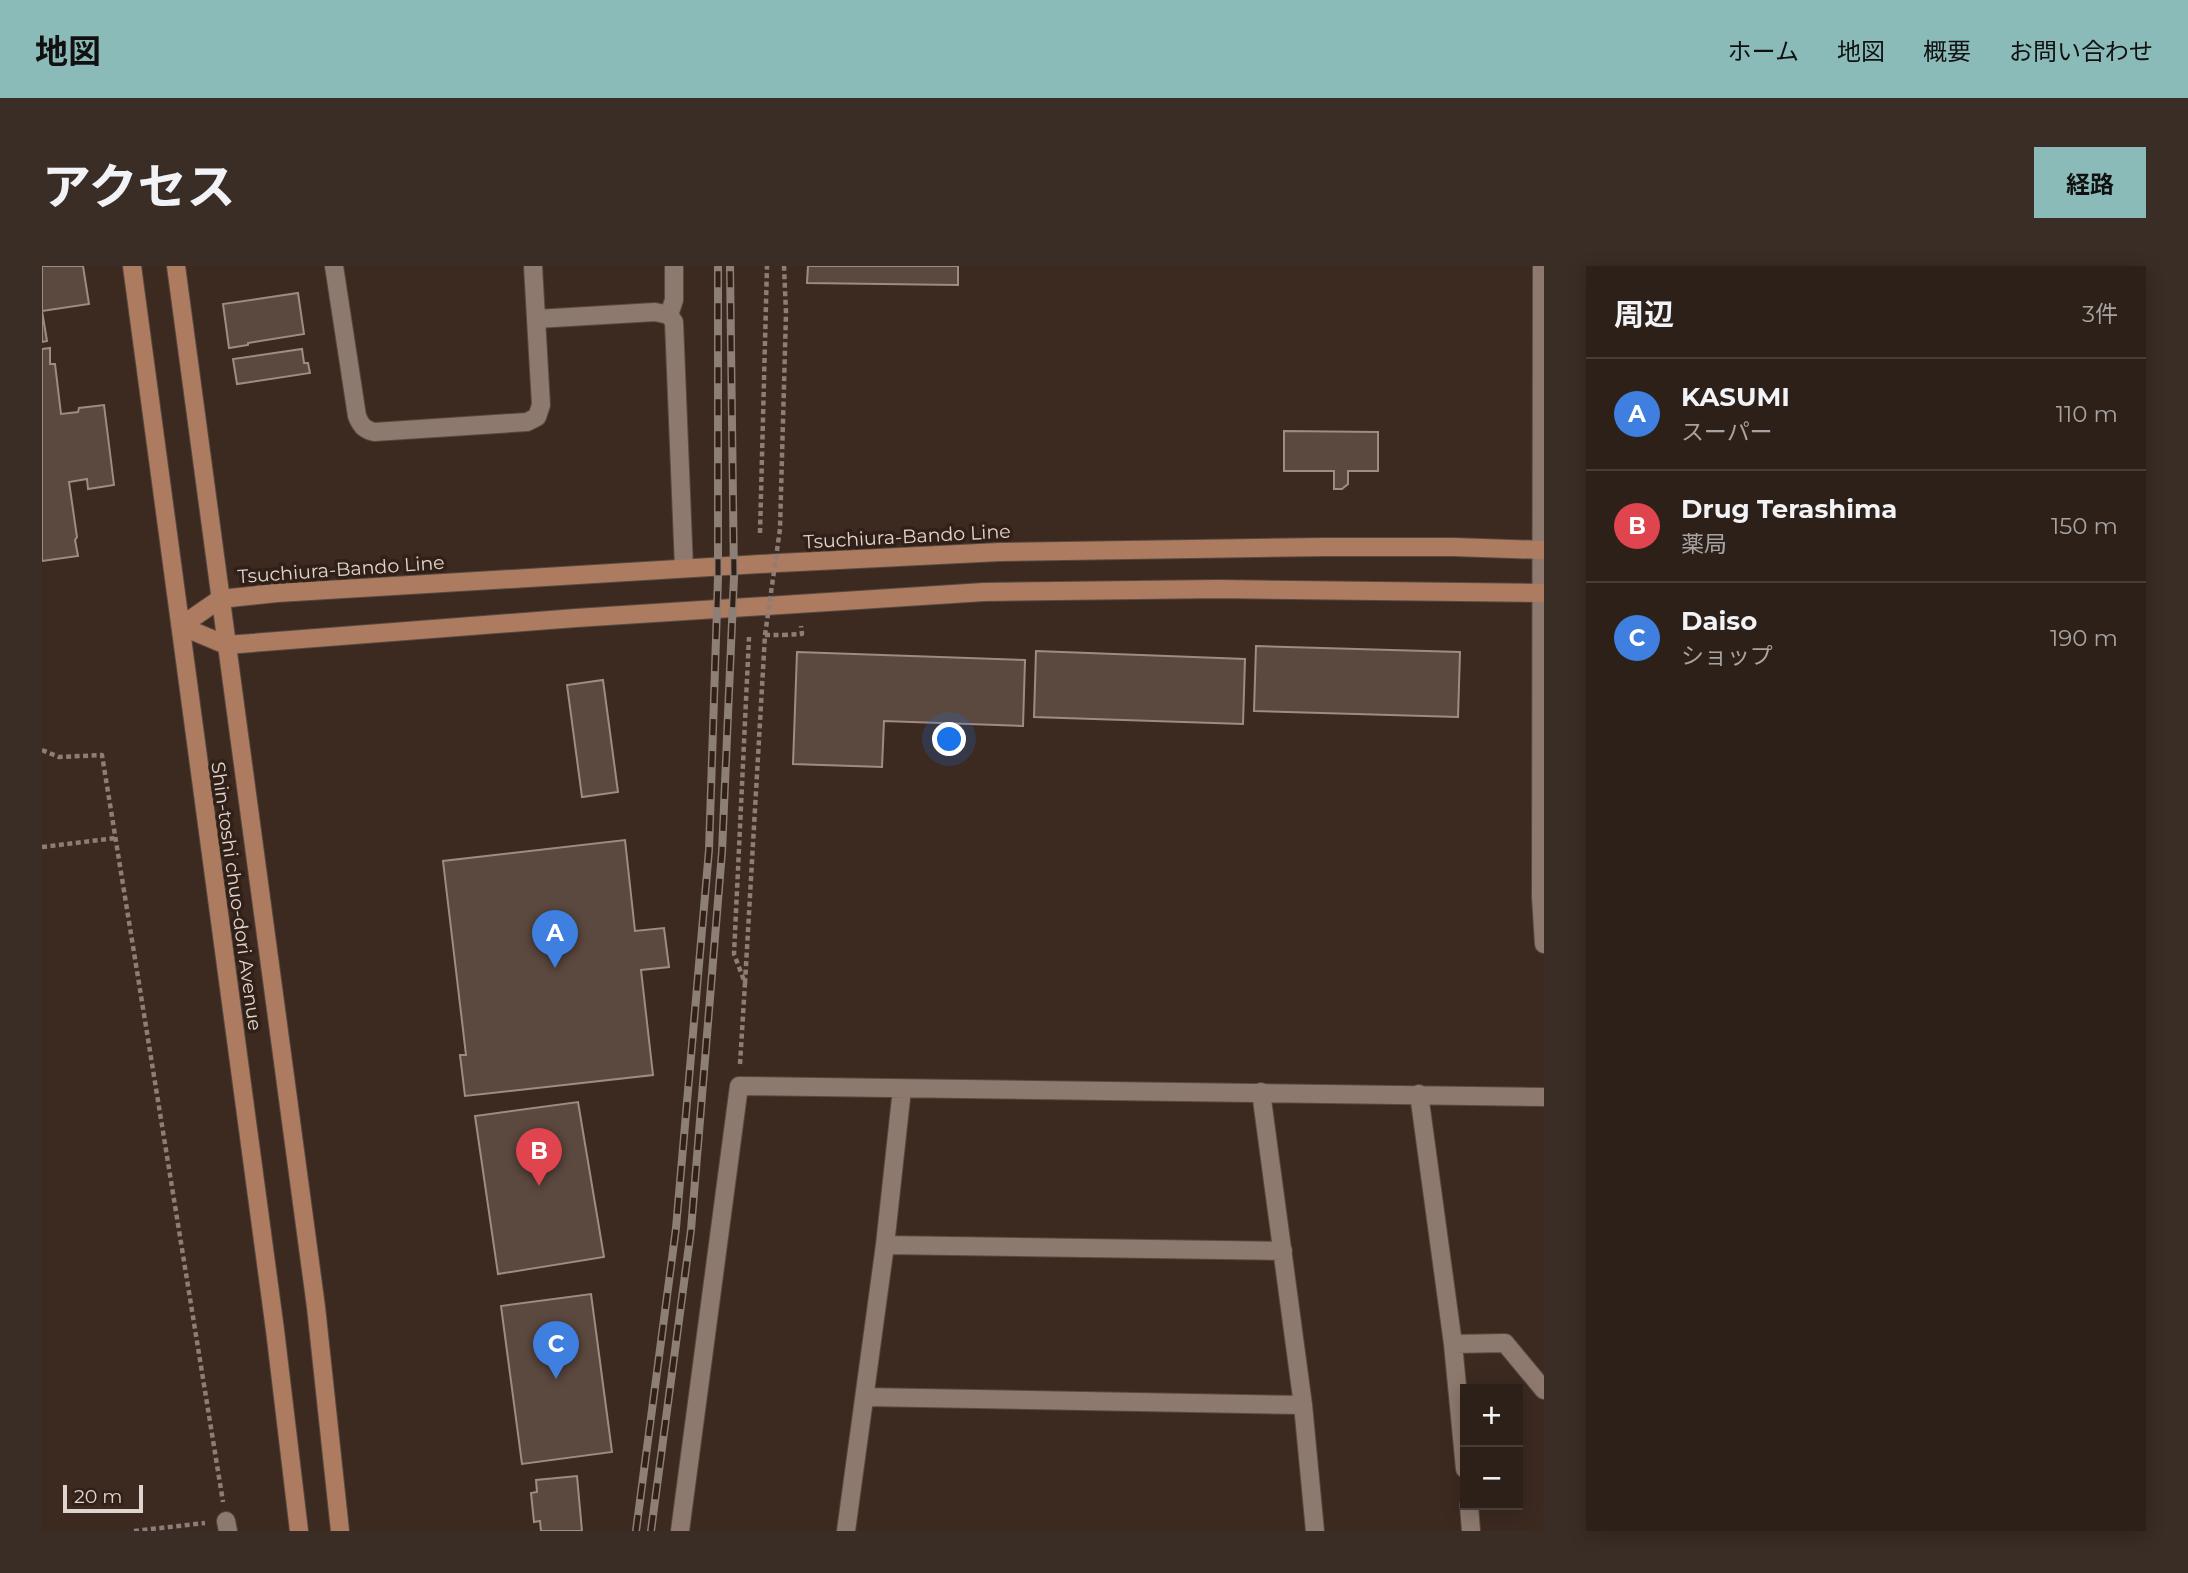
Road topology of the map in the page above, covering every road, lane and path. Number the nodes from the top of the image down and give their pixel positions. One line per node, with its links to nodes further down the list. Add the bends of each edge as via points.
1 (132, 266): 16 (main road, Shin-toshi chuo-dori Avenue)
2 (176, 266): 15 (main road)
3 (334, 266): 10 (street, via 357,416 366,430 527,422 537,417 541,405)
4 (533, 266): 10 (street)
5 (674, 266): 9 (street, via 674,300)
6 (767, 266): 11 (path)
7 (784, 266): 19 (path, bridge, via 780,529)
8 (1542, 266): 12 (street)
9 (668, 315): 10 (street); 13 (street, via 676,335)
10 (536, 318)
11 (760, 533)
12 (1542, 550): 13 (main road, Tsuchiura-Bando Line, via 1324,547 1000,552); 14 (street)
13 (684, 568): 15 (main road, Tsuchiura-Bando Line)
14 (1543, 593): 22 (main road, via 984,592); 26 (street)
15 (220, 599): 16 (main road, Tsuchiura-Bando Line); 22 (main road)
16 (181, 626): 22 (main road); 43 (main road, Shin-toshi chuo-dori Avenue)
17 (776, 626): 21 (path)
18 (789, 626): 19 (path, bridge, via 802,625 802,634)
19 (765, 635): 27 (path, bridge)
20 (749, 636): 27 (path, via 734,954)
21 (776, 636)
22 (226, 645): 44 (main road, via 314,1293)
23 (42, 750): 24 (path, via 59,757 102,755)
24 (116, 838): 25 (path); 41 (path)
25 (42, 848)
26 (1544, 944)
27 (745, 982): 28 (path)
28 (739, 1086): 29 (street); 45 (street)
29 (902, 1089): 30 (street); 33 (street)
30 (1261, 1092): 31 (street); 34 (street)
31 (1419, 1094): 32 (street); 35 (street)
32 (1544, 1097)
33 (885, 1245): 34 (street); 37 (street)
34 (1283, 1251): 38 (street)
35 (1453, 1344): 36 (street, via 1505,1343); 39 (street)
36 (1544, 1390)
37 (865, 1397): 38 (street); 46 (street)
38 (1303, 1405): 47 (street)
39 (1463, 1447)
40 (1469, 1510): 48 (street)
41 (227, 1526): 42 (path)
42 (134, 1531)
43 (299, 1531)
44 (340, 1531)
45 (680, 1531)
46 (846, 1531)
47 (1315, 1531)
48 (1471, 1531)

